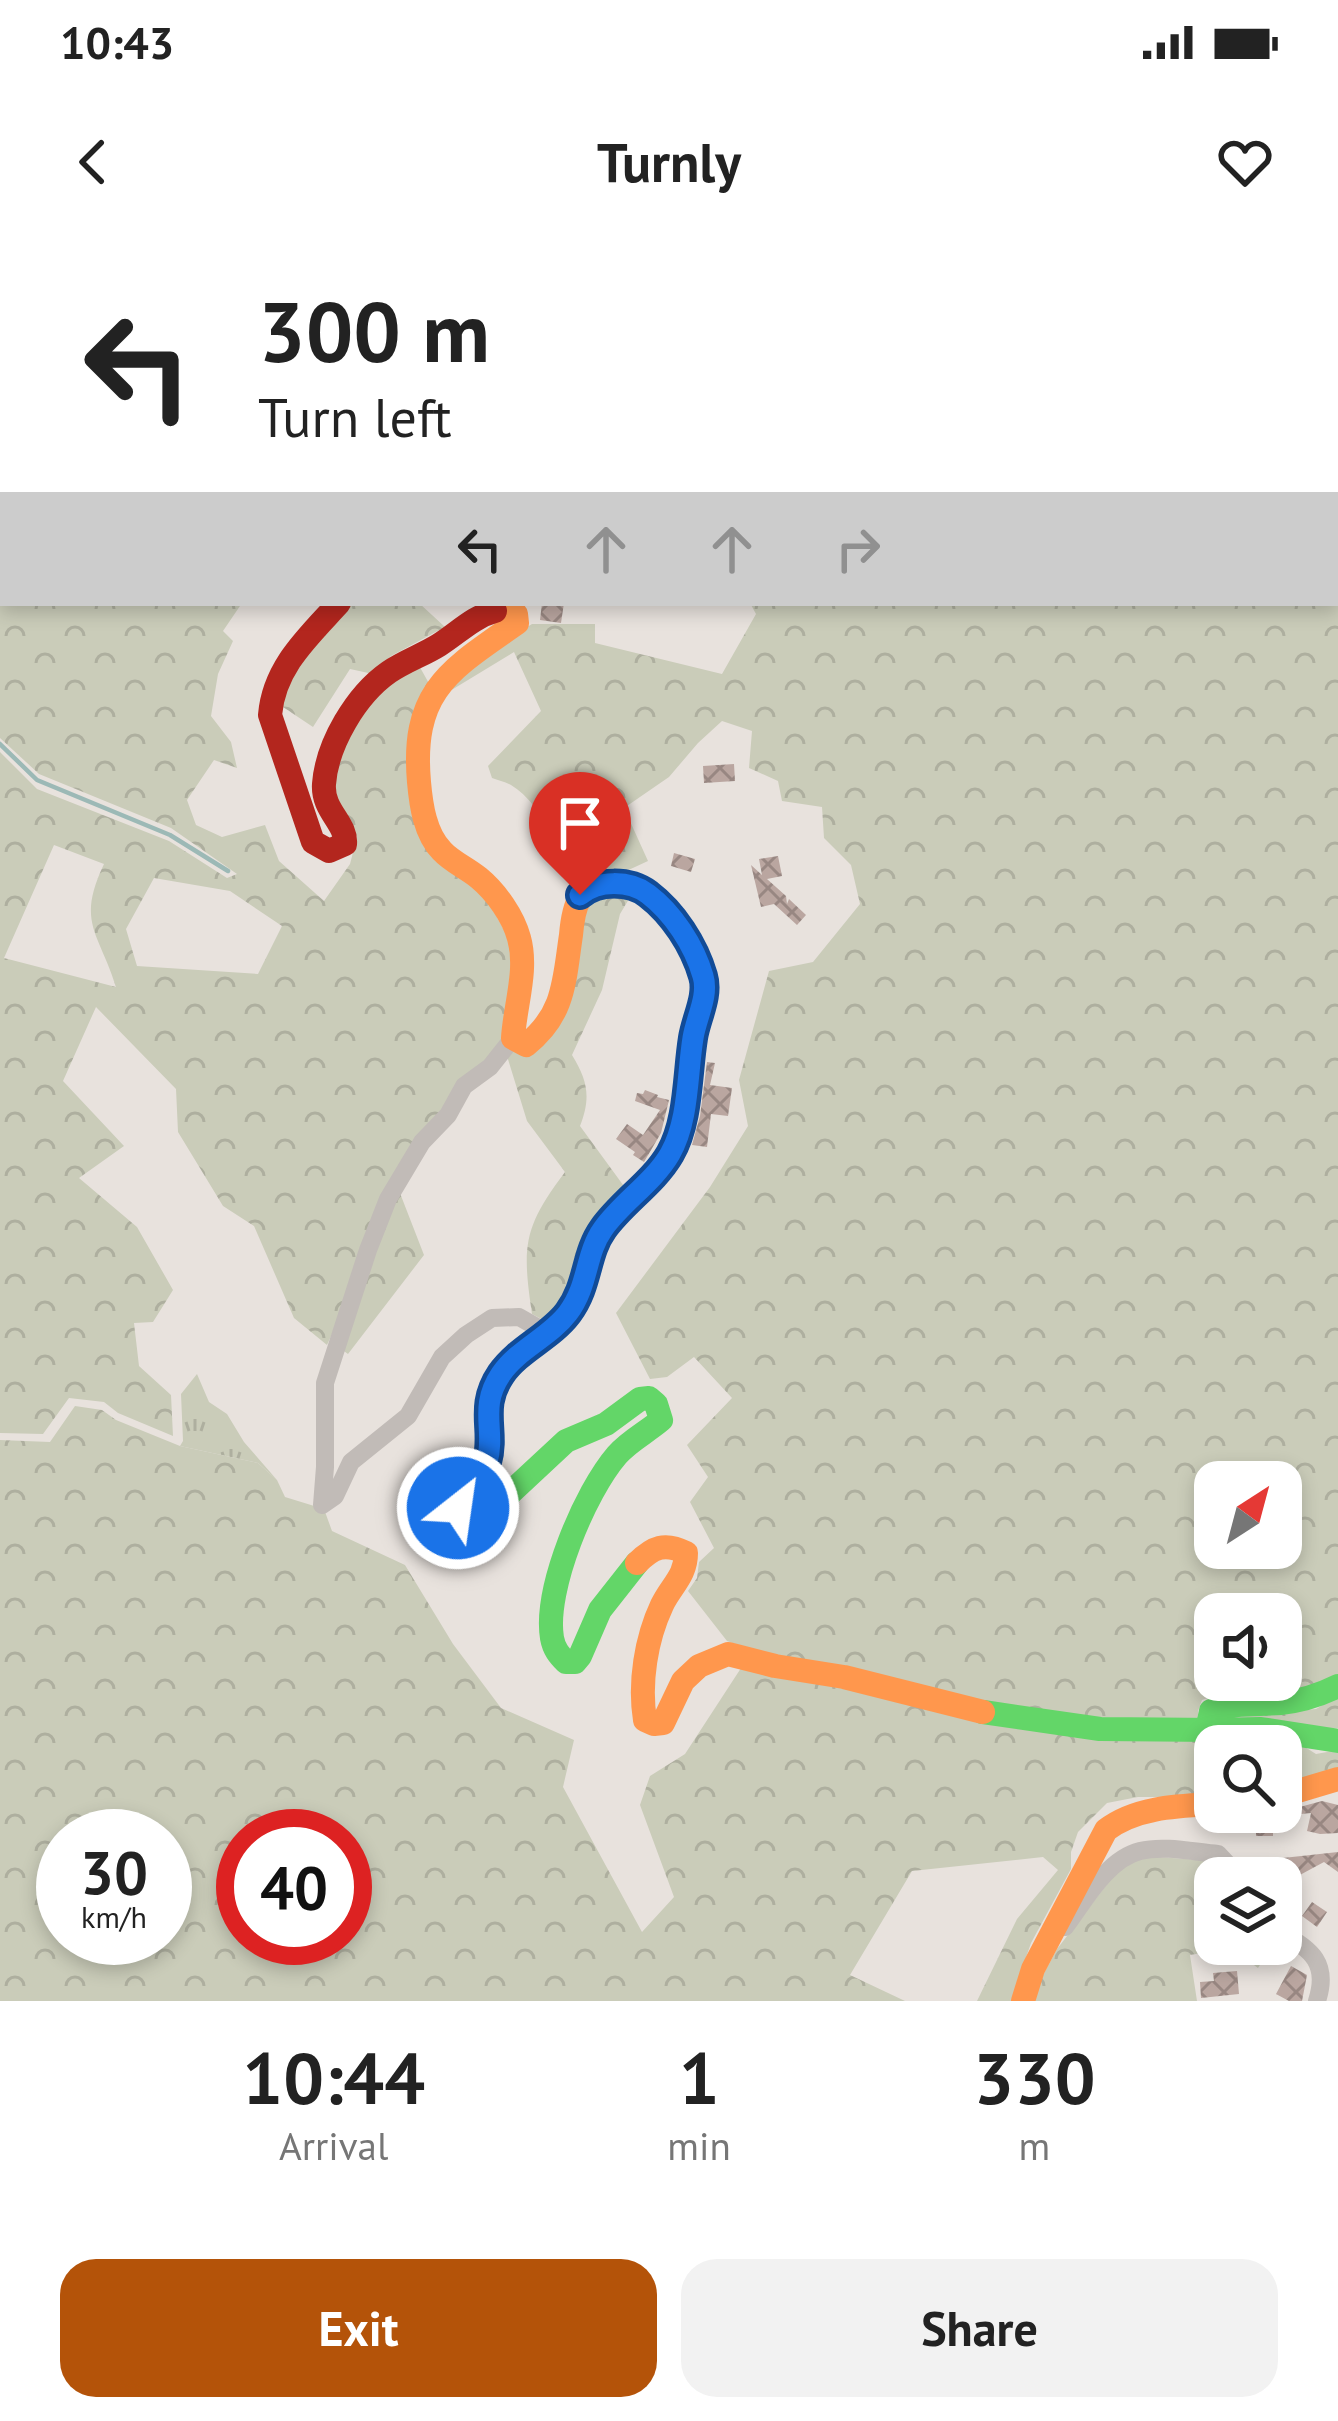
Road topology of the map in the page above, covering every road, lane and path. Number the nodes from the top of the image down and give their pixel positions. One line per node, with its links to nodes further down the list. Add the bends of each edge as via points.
1 (336, 606): 2 (street, via 286,663 269,701 313,842 326,852 345,844 323,793 330,759 359,703 402,663 491,610 516,614 517,623 438,686 423,711 416,761 434,841 483,880 519,936 523,971)
2 (513, 1038): 3 (street, via 537,1040 562,1001 572,918 590,886 640,888 670,913 705,993 680,1128 667,1160 602,1229 578,1299); 3 (street, via 464,1086 388,1199 325,1383 322,1505 350,1462 408,1417 442,1357 466,1335 492,1318 519,1317)
3 (549, 1334): 6 (street, via 500,1375 486,1411 487,1466 458,1508 461,1518 479,1522 566,1441 640,1399 656,1404 661,1420 619,1453 590,1499 550,1622 557,1655 575,1662 600,1610 644,1557 666,1546 686,1553 686,1571 660,1610 649,1651 645,1720 663,1723 682,1682 728,1654 975,1711 1100,1729)
4 (1338, 1685): 5 (street, via 1317,1698 1225,1704 1211,1711)
5 (1212, 1725)
6 (1194, 1730)
7 (1302, 1737): 8 (street)
8 (1338, 1742)
9 (1338, 1779): 10 (street)
10 (1302, 1790)
11 (1194, 1807): 14 (street, via 1130,1815 1106,1830)
12 (1221, 1857): 14 (street, via 1136,1851 1113,1866)
13 (1302, 1944): 16 (street, via 1321,1967)
14 (1033, 1969): 15 (street)
15 (1023, 2001)
16 (1317, 2001)

